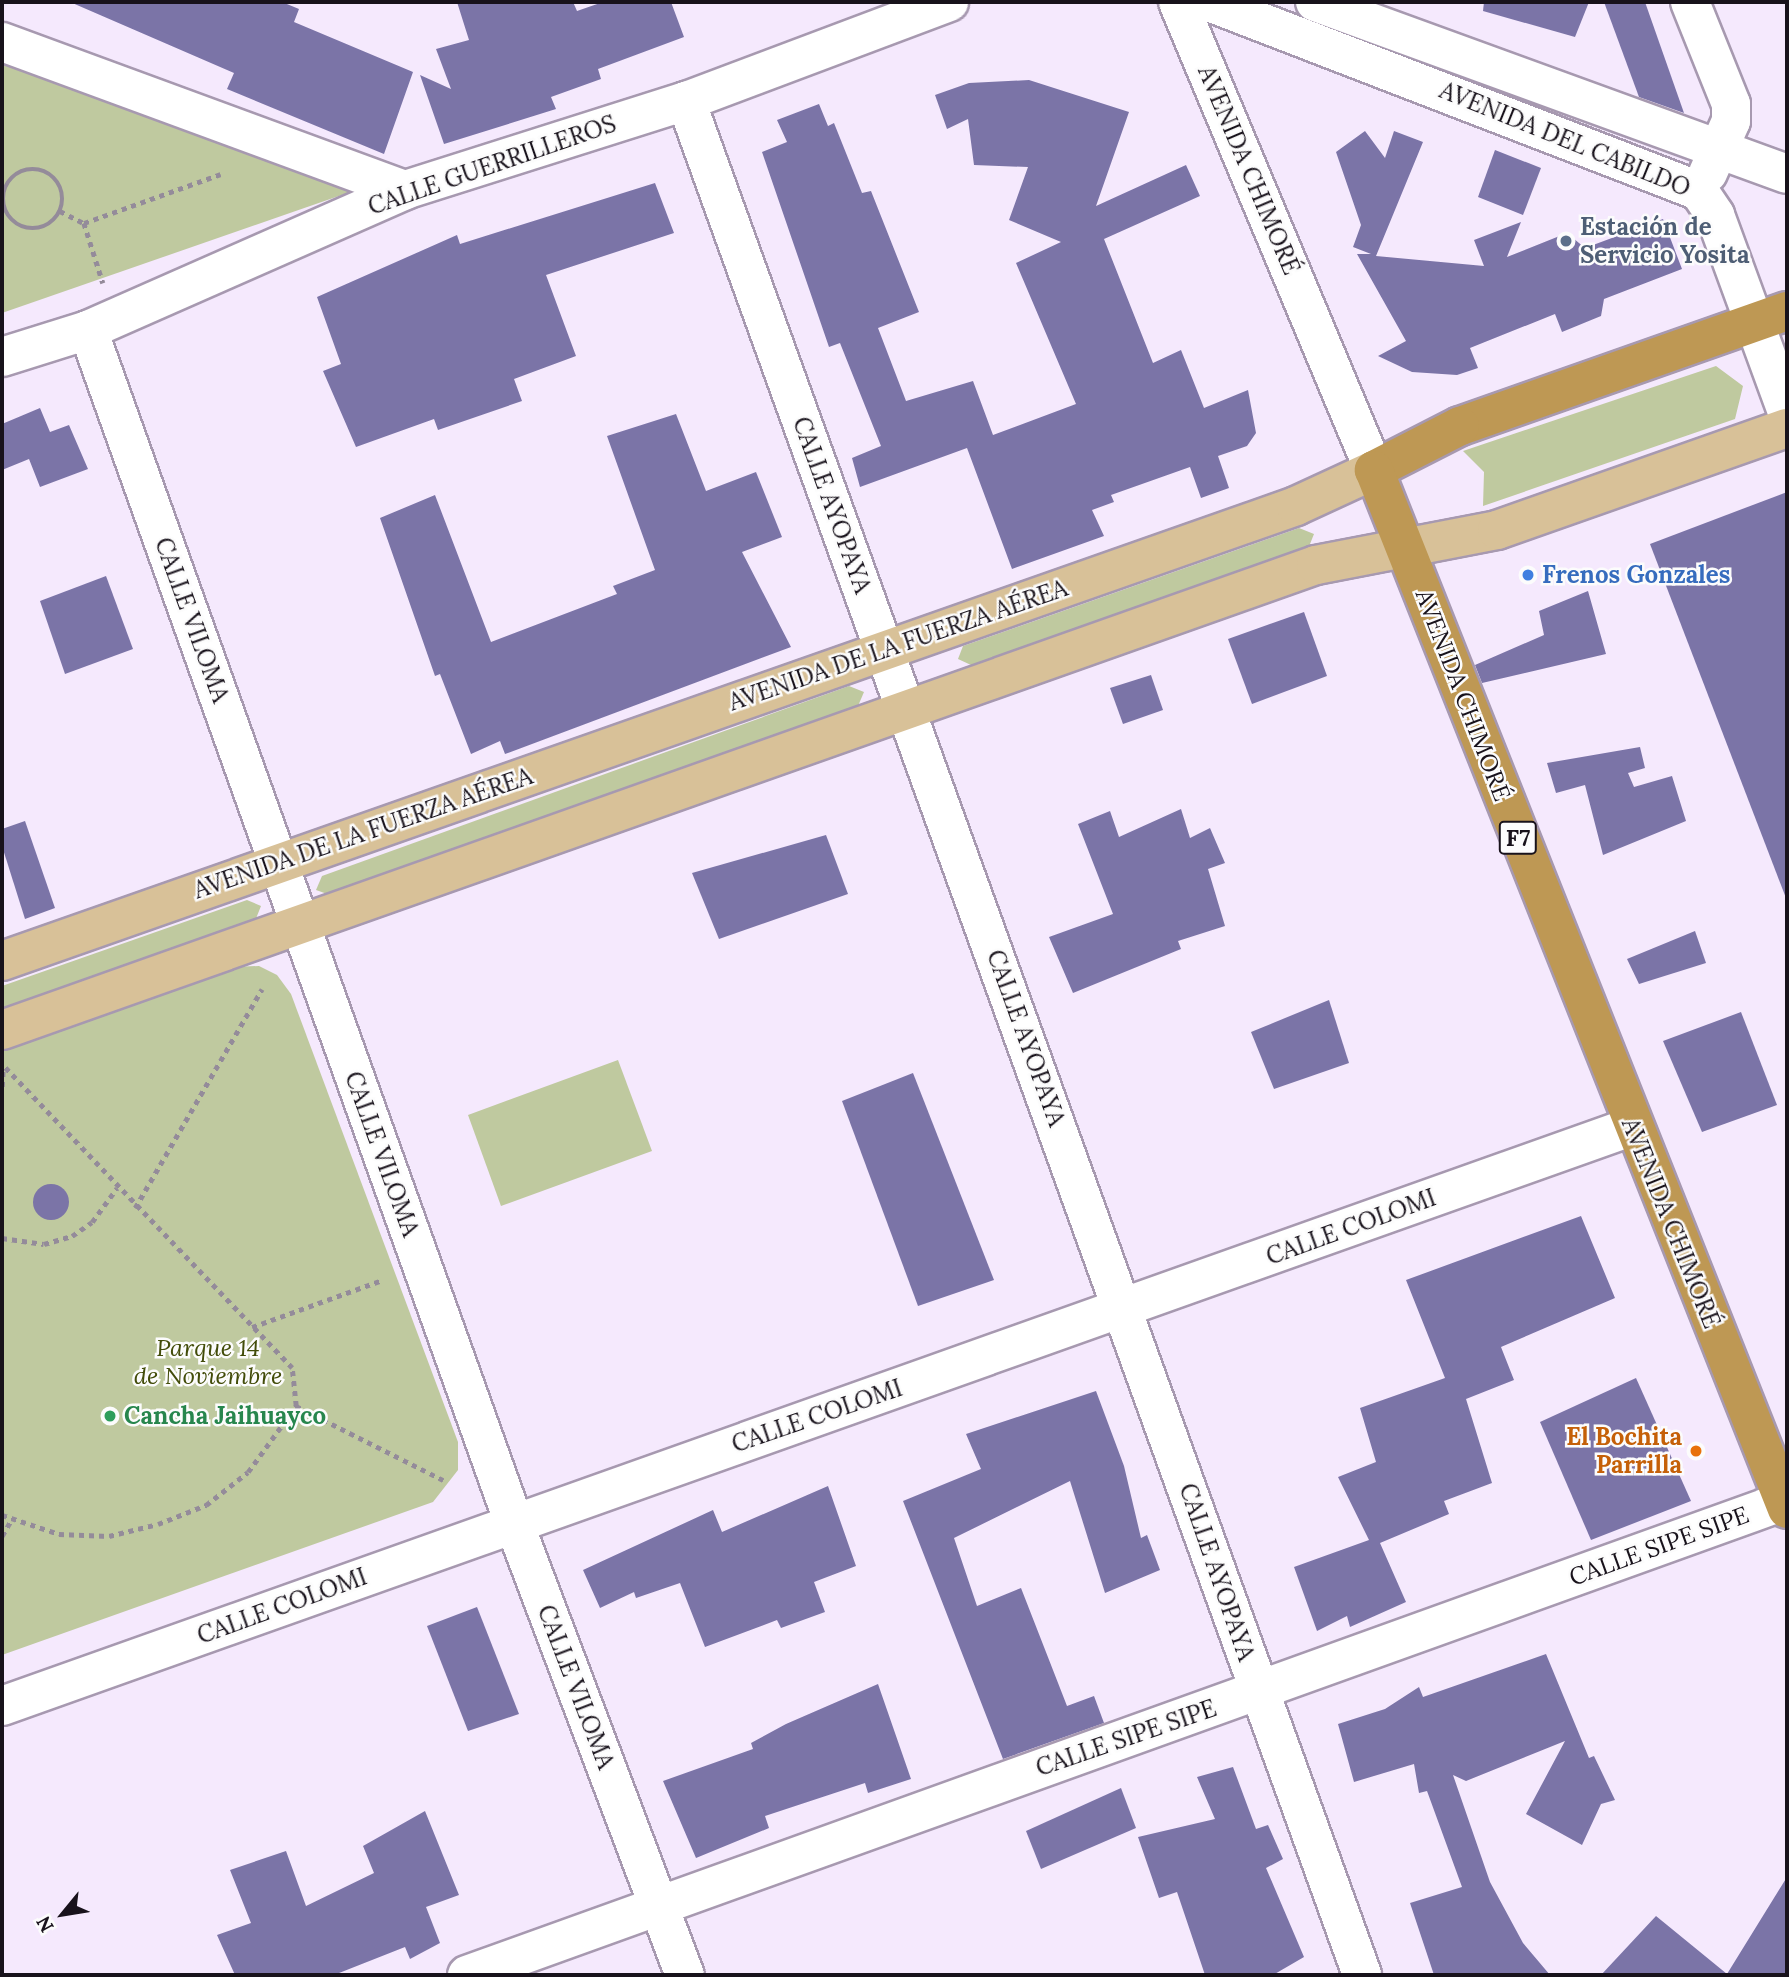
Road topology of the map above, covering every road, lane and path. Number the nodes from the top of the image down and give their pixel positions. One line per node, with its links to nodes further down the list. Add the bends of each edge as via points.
1 (948, 2): 7 (street, CALLE GUERRILLEROS)
2 (1178, 2): 22 (street, AVENIDA CHIMORÉ)
3 (1209, 2): 13 (street, AVENIDA DEL CABILDO)
4 (1315, 2): 8 (street, AVENIDA DEL CABILDO)
5 (1690, 2): 8 (street, via 1731,104)
6 (2, 42): 12 (street)
7 (686, 101): 12 (street, CALLE GUERRILLEROS); 24 (street, CALLE AYOPAYA)
8 (1720, 149): 10 (street, AVENIDA DEL CABILDO); 13 (street)
9 (221, 174): 15 (path)
10 (1787, 174)
11 (3, 188): 14 (path, via 5,210 25,229 43,228); 14 (path, via 17,173 47,173 60,189)
12 (404, 190): 18 (street, CALLE GUERRILLEROS)
13 (1699, 191): 17 (street, AVENIDA DEL CABILDO)
14 (60, 211): 15 (path)
15 (83, 223): 16 (path)
16 (107, 297)
17 (1771, 317): 20 (street, AVENIDA DEL CABILDO); 22 (highway, AVENIDA DE LA FUERZA AÉREA, via 1460,426)
18 (88, 330): 19 (street, CALLE GUERRILLEROS); 26 (street, CALLE VILOMA)
19 (2, 357)
20 (1787, 412)
21 (1787, 428): 23 (main road, via 1497,530)
22 (1374, 470): 23 (highway, AVENIDA CHIMORÉ / F7); 24 (main road, AVENIDA DE LA FUERZA AÉREA, via 1296,506)
23 (1406, 549): 25 (main road, via 1316,565); 32 (highway, AVENIDA CHIMORÉ / F7)
24 (884, 649): 25 (street, CALLE AYOPAYA); 26 (main road, AVENIDA DE LA FUERZA AÉREA)
25 (906, 710): 27 (main road); 37 (street, CALLE AYOPAYA)
26 (278, 863): 27 (street, CALLE VILOMA); 28 (main road, AVENIDA DE LA FUERZA AÉREA)
27 (300, 924): 30 (main road); 44 (street, CALLE VILOMA)
28 (2, 961)
29 (262, 989): 34 (path)
30 (2, 1030)
31 (2, 1087): 33 (path, via 4,1066)
32 (1631, 1127): 37 (street, CALLE COLOMI); 41 (highway, AVENIDA CHIMORÉ / F7)
33 (117, 1188): 34 (path); 35 (path, via 92,1222 72,1236 44,1244)
34 (135, 1208): 38 (path)
35 (2, 1238)
36 (380, 1281): 38 (path)
37 (1125, 1308): 44 (street, CALLE COLOMI); 46 (street, CALLE AYOPAYA)
38 (252, 1327): 39 (path, via 292,1368)
39 (296, 1406): 40 (path); 43 (path, via 248,1472 206,1505 109,1536 59,1534)
40 (443, 1480)
41 (1786, 1505): 46 (street, CALLE SIPE SIPE)
42 (2, 1515): 43 (path)
43 (10, 1522): 45 (path)
44 (514, 1523): 47 (street, CALLE COLOMI); 48 (street, CALLE VILOMA)
45 (2, 1536)
46 (1258, 1691): 48 (street, CALLE SIPE SIPE); 51 (street, CALLE AYOPAYA)
47 (2, 1706)
48 (659, 1903): 49 (street, CALLE SIPE SIPE); 50 (street, CALLE VILOMA)
49 (467, 1975)
50 (685, 1975)
51 (1362, 1975)

